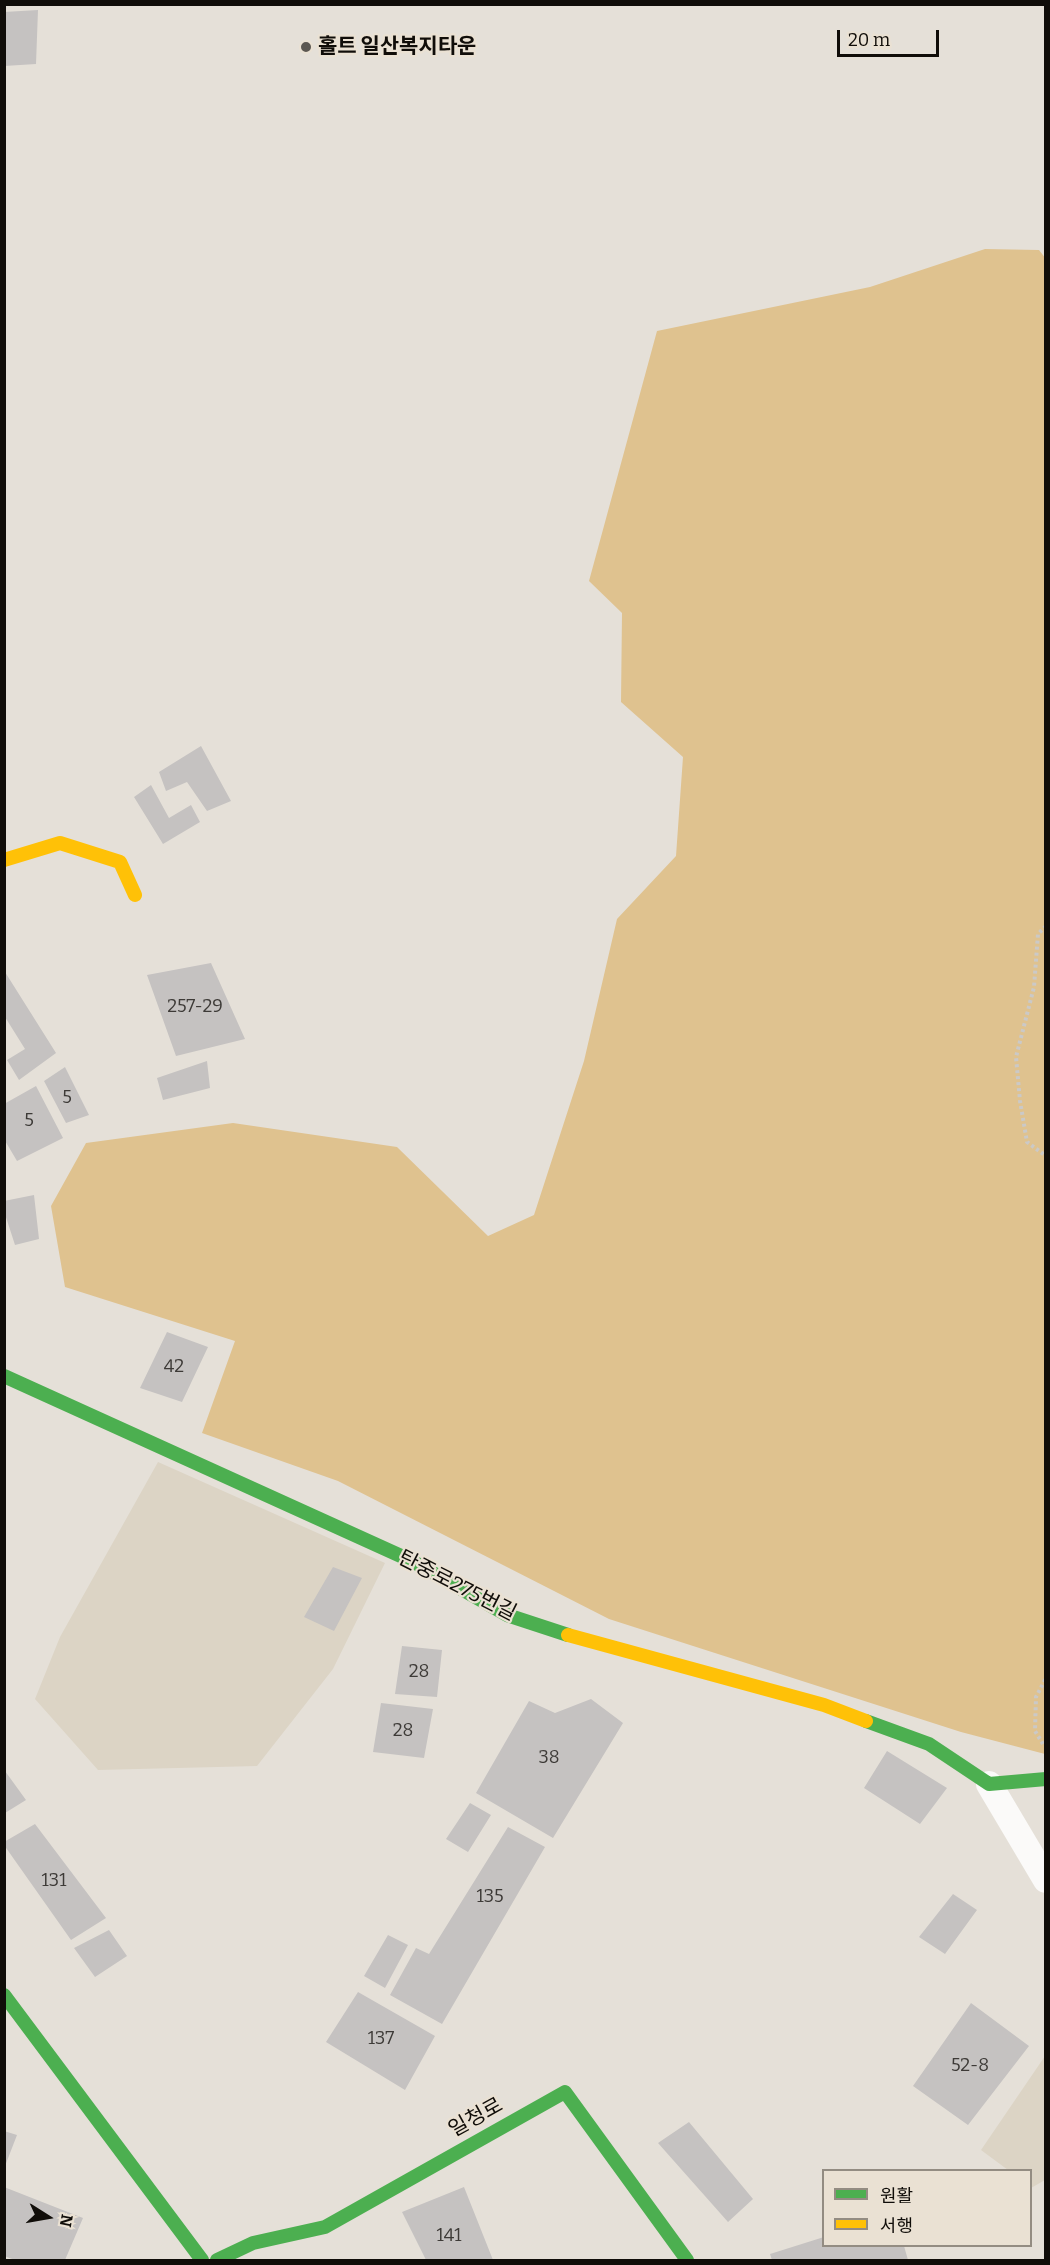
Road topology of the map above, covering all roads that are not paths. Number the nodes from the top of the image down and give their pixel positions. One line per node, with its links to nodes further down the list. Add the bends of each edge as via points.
1 (4, 860): 2 (street, via 60,843 120,862)
2 (135, 895)
3 (4, 1376): 5 (street, 탄중로275번길, via 412,1561 507,1615 592,1643 824,1705 929,1744)
4 (1046, 1779): 5 (street)
5 (989, 1784): 6 (street, 탄중로275번길)
6 (1046, 1880)
7 (4, 1995): 8 (street)
8 (202, 2260)
9 (217, 2260): 10 (street, 일청로, via 254,2243 325,2227 565,2092)
10 (687, 2260)

